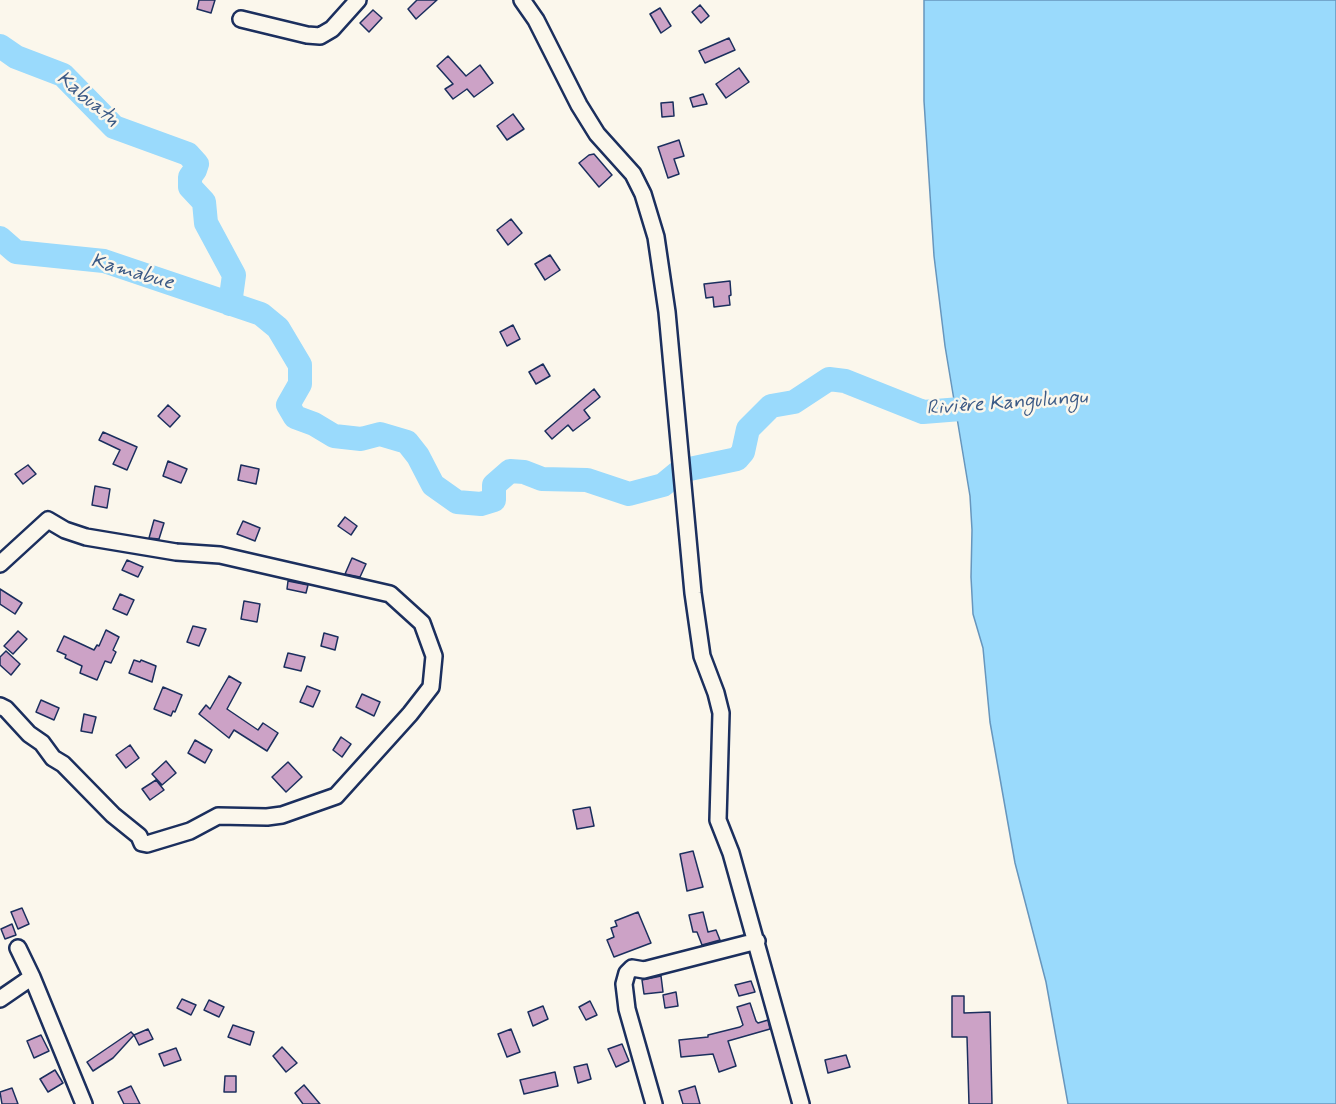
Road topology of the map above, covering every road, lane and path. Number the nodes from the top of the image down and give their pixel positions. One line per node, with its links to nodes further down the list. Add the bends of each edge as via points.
1 (357, 0): 3 (street, via 332,29 320,36)
2 (522, 0): 6 (street, via 597,135 633,174 656,237 667,312 693,593 702,656 721,713 718,820)
3 (241, 19)
4 (0, 564): 5 (street, via 48,520 86,537 220,555 390,594 422,623 434,656 431,687 336,796 282,815 218,816 190,831 147,844)
5 (0, 706)
6 (757, 941): 11 (street, via 644,970 632,968 627,973 627,1009); 12 (street)
7 (18, 948): 8 (street)
8 (32, 977): 9 (street); 10 (street)
9 (0, 999)
10 (84, 1104)
11 (654, 1104)
12 (801, 1104)

